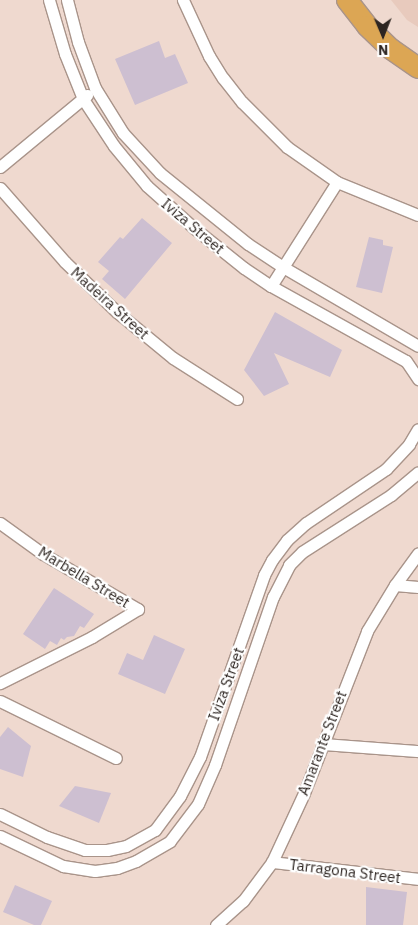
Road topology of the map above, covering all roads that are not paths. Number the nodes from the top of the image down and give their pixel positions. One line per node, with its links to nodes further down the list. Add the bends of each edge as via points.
1 (49, 0): 7 (street, Iviza Street)
2 (67, 0): 6 (street, Iviza Street)
3 (183, 0): 9 (street, via 209,56 242,102 287,147)
4 (347, 0): 5 (highway, via 391,49)
5 (418, 68)
6 (95, 88): 7 (street); 12 (street, Iviza Street, via 123,133 160,173 248,244)
7 (82, 98): 8 (street); 13 (street, Iviza Street, via 114,146 147,186 214,245)
8 (0, 167)
9 (337, 182): 11 (street); 12 (street)
10 (0, 188): 16 (street, Madeira Street, via 65,262 118,312 174,358)
11 (418, 215)
12 (283, 267): 13 (street); 14 (street, Iviza Street)
13 (271, 286): 15 (street, Iviza Street, via 406,361)
14 (418, 346)
15 (418, 378)
16 (237, 399)
17 (418, 429): 28 (street, Iviza Street, via 386,469 306,523 272,560 200,757 180,796 155,830 126,846 85,850 47,837)
18 (418, 472): 29 (street, Iviza Street, via 391,495 302,552 289,565 273,597 215,765 198,804 170,841 136,861 95,871 63,866)
19 (0, 523): 23 (street, Marbella Street, via 51,558 138,609 92,637)
20 (418, 552): 21 (street, Amarante Street)
21 (395, 585): 22 (street); 25 (street, Amarante Street, via 357,654)
22 (418, 587)
23 (0, 683)
24 (0, 701): 27 (street)
25 (322, 744): 26 (street); 30 (street, Amarante Street)
26 (418, 751)
27 (116, 758)
28 (0, 814)
29 (0, 836)
30 (272, 862): 31 (street, Tarragona Street); 32 (street, Amarante Street, via 243,901)
31 (418, 879)
32 (216, 925)

